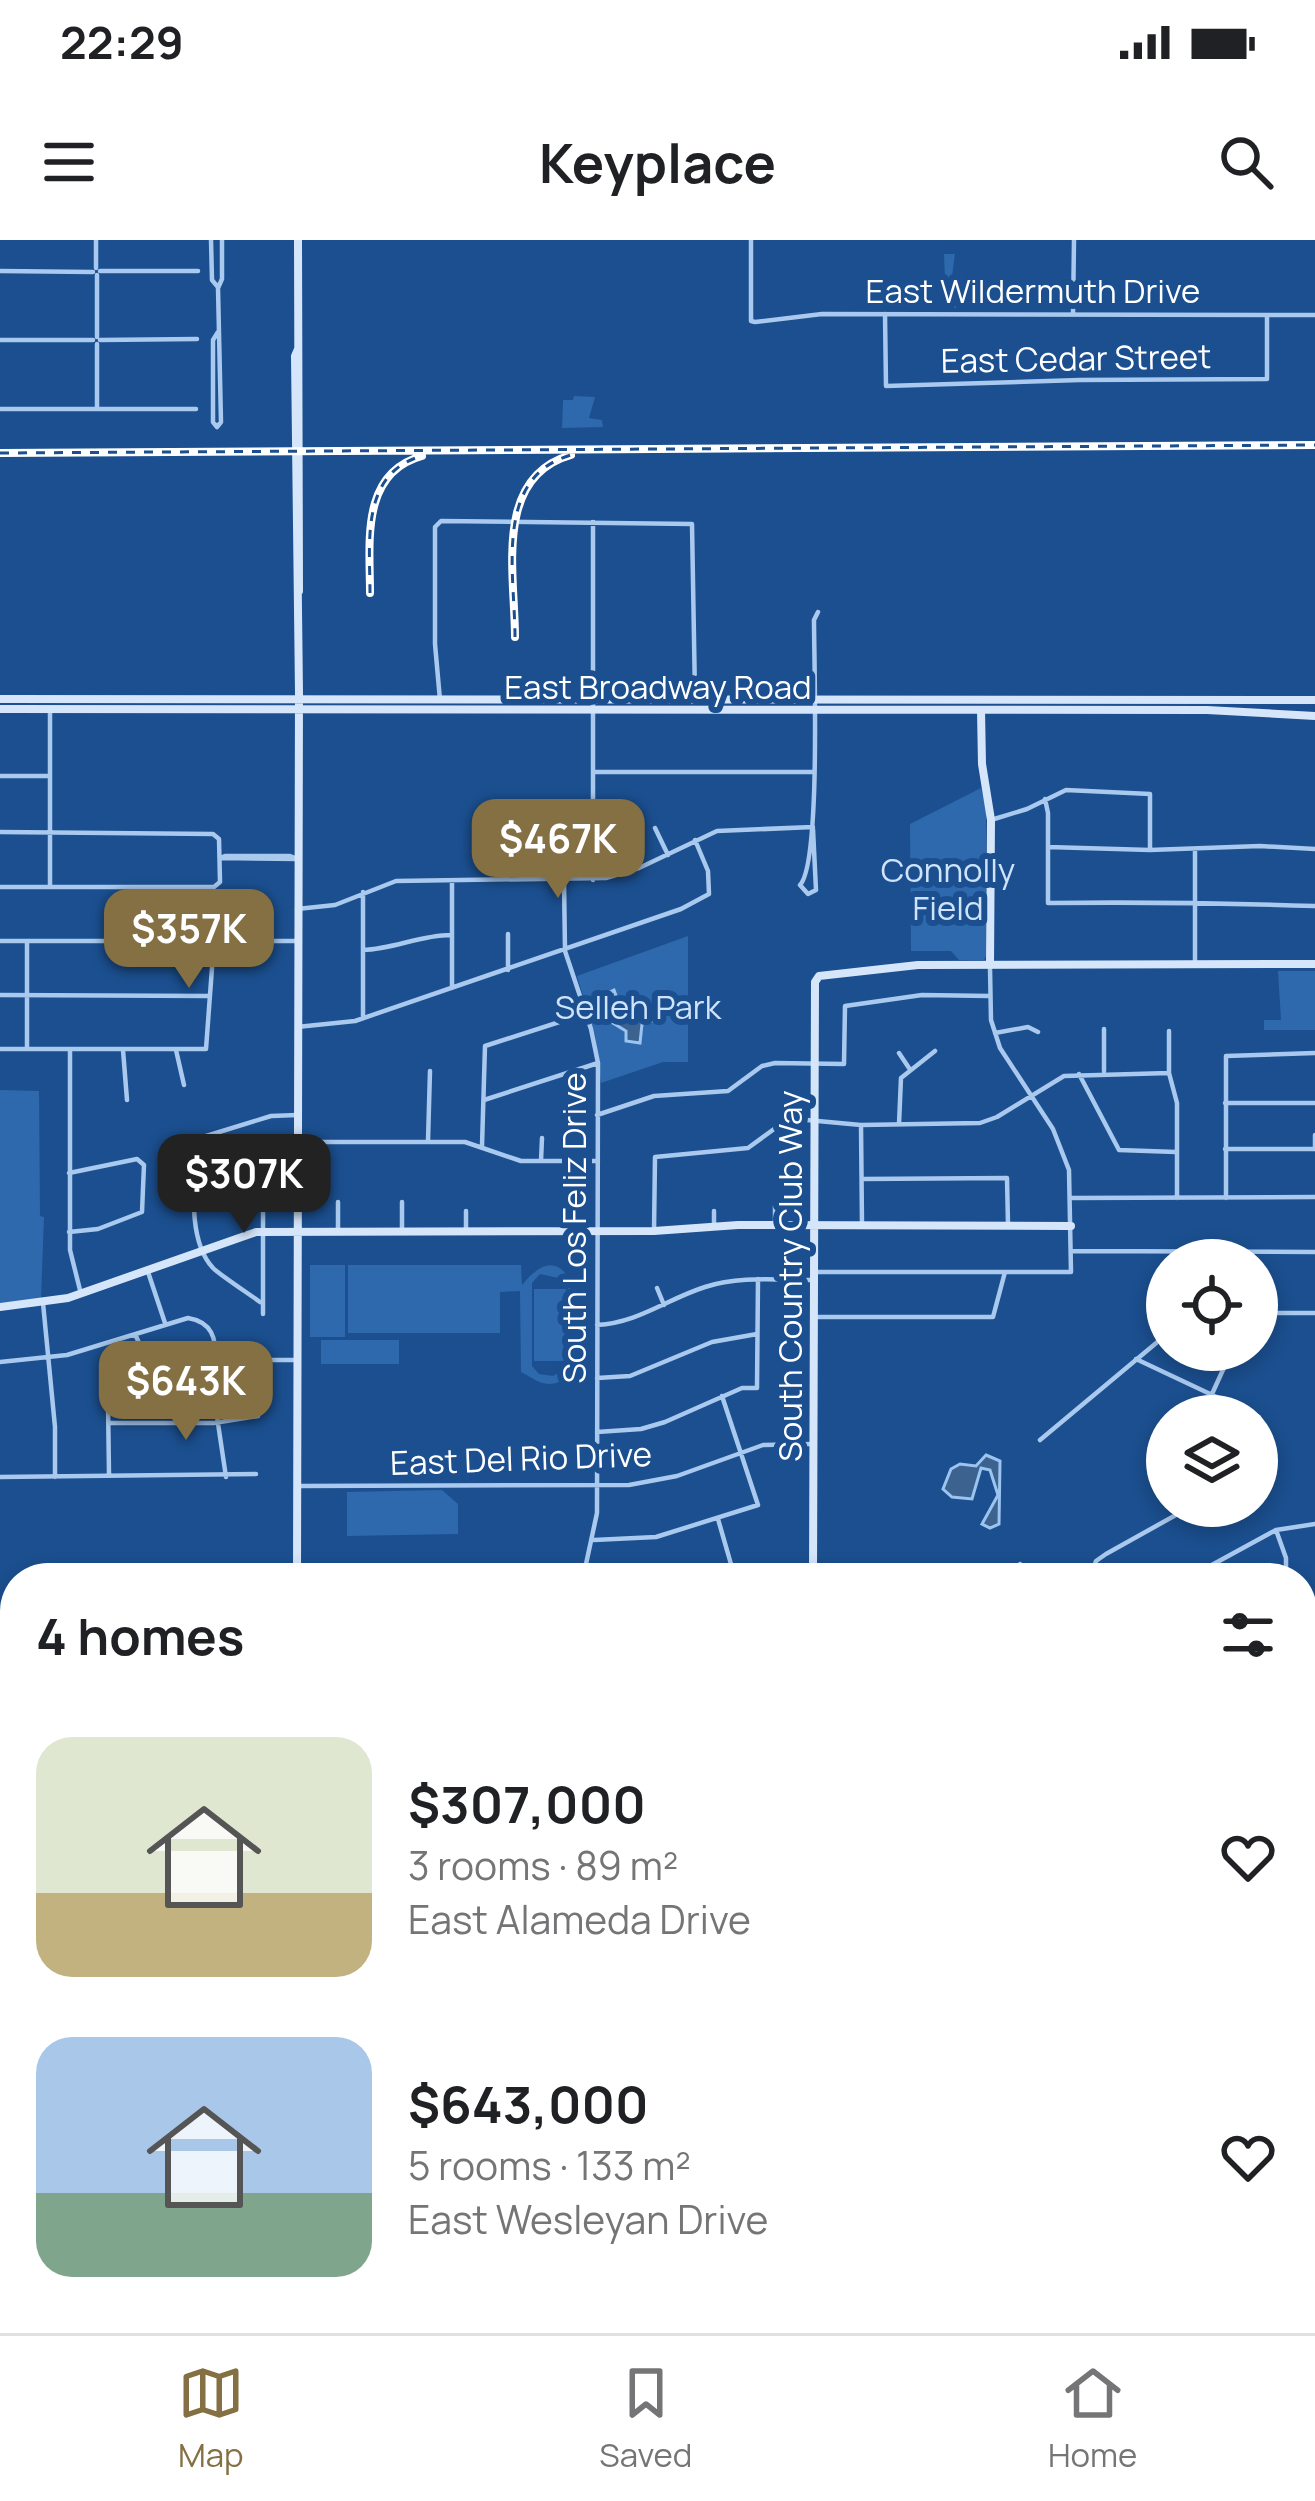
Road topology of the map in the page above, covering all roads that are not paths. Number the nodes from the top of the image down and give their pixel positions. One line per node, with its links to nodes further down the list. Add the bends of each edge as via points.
1 (96, 240): 8 (street)
2 (211, 240): 10 (street)
3 (222, 240): 10 (street)
4 (298, 240): 28 (main road)
5 (751, 240): 11 (street, East Wildermuth Drive, via 751,320)
6 (1073, 240): 12 (street)
7 (0, 271): 8 (street)
8 (97, 271): 9 (street); 18 (street)
9 (198, 271)
10 (218, 288): 15 (street)
11 (885, 314): 12 (street, East Wildermuth Drive); 13 (street, East Cedar Street, via 886,386 1268,379)
12 (1073, 314): 13 (street, East Wildermuth Drive)
13 (1267, 314): 14 (street, East Wildermuth Drive)
14 (1315, 315)
15 (218, 332): 15 (street, via 213,340 217,427 221,422)
16 (197, 339): 18 (street)
17 (0, 340): 18 (street)
18 (97, 340): 19 (street)
19 (97, 409): 20 (street); 21 (street)
20 (196, 409)
21 (0, 410)
22 (593, 522): 29 (street, via 437,523); 30 (street); 31 (street, via 692,524)
23 (818, 612): 32 (street)
24 (0, 700): 27 (main road, East Broadway Road)
25 (413, 700): 28 (main road, East Broadway Road); 29 (main road, East Broadway Road); 36 (main road)
26 (1315, 700): 34 (main road, East Broadway Road)
27 (50, 704): 28 (main road, East Broadway Road); 35 (main road, East Broadway Road); 41 (street)
28 (298, 705): 36 (main road, East Broadway Road); 55 (main road)
29 (441, 705): 30 (main road, East Broadway Road); 36 (main road, East Broadway Road)
30 (593, 705): 31 (main road, East Broadway Road); 38 (street)
31 (695, 705): 32 (main road, East Broadway Road)
32 (814, 705): 33 (main road, East Broadway Road); 39 (street)
33 (981, 705): 34 (main road, East Broadway Road); 43 (main road)
34 (1207, 705): 37 (main road, East Broadway Road)
35 (0, 709)
36 (395, 710)
37 (1315, 716)
38 (593, 772): 39 (street); 56 (street)
39 (813, 772): 45 (street)
40 (0, 776): 41 (street)
41 (50, 776): 47 (street)
42 (1045, 799): 43 (street); 49 (street); 51 (street, via 1066,790 1150,794)
43 (991, 820): 76 (main road)
44 (655, 828): 53 (street)
45 (813, 828): 45 (street, via 810,873 800,885 808,894 816,890); 48 (street, via 735,828)
46 (0, 832): 47 (street)
47 (50, 833): 54 (street, via 217,836); 60 (street)
48 (695, 840): 53 (street); 74 (street, via 709,894)
49 (1048, 847): 51 (street); 63 (street, via 1048,903)
50 (1195, 849): 51 (street); 52 (street); 63 (street)
51 (1150, 850)
52 (1315, 850)
53 (668, 855): 56 (street)
54 (220, 858): 55 (street); 61 (street, via 218,886)
55 (298, 859): 65 (main road)
56 (593, 880): 58 (street)
57 (452, 881): 58 (street); 62 (street); 66 (street)
58 (564, 881): 74 (street, South Los Feliz Drive)
59 (0, 887): 60 (street)
60 (50, 887): 61 (street)
61 (163, 887): 70 (street)
62 (366, 889): 65 (street, via 335,905); 73 (street)
63 (1196, 904): 64 (street); 77 (street)
64 (1315, 906)
65 (297, 909): 72 (main road)
66 (452, 934): 73 (street); 79 (street)
67 (508, 934): 78 (street)
68 (0, 941): 69 (street)
69 (27, 941): 70 (street); 81 (street)
70 (163, 941): 71 (street)
71 (214, 941): 72 (street); 83 (street)
72 (297, 941): 86 (main road)
73 (363, 950): 85 (street)
74 (565, 951): 78 (street); 84 (street, South Los Feliz Drive)
75 (1315, 964): 77 (main road)
76 (990, 965): 77 (main road); 82 (street); 100 (main road, South Country Club Way, via 819,976)
77 (1195, 965)
78 (508, 970): 79 (street)
79 (452, 988): 85 (street)
80 (0, 995): 81 (street)
81 (27, 995): 83 (street); 92 (street)
82 (990, 995): 90 (street); 100 (street, via 845,1006 844,1064)
83 (209, 996): 95 (street, via 207,1048)
84 (586, 1013): 99 (street, South Los Feliz Drive); 109 (street, via 485,1046)
85 (363, 1018): 86 (street)
86 (297, 1028): 112 (main road)
87 (1104, 1029): 103 (street)
88 (1169, 1030): 104 (street)
89 (1038, 1032): 90 (street)
90 (994, 1033): 107 (street)
91 (0, 1049): 92 (street)
92 (27, 1049): 93 (street)
93 (70, 1049): 94 (street); 127 (street)
94 (123, 1050): 95 (street); 108 (street)
95 (176, 1050): 106 (street)
96 (935, 1051): 101 (street)
97 (899, 1053): 101 (street)
98 (1315, 1055): 110 (street, via 1226,1056)
99 (598, 1063): 109 (street); 113 (street, South Los Feliz Drive)
100 (814, 1063): 113 (street, via 762,1066 728,1091 669,1094); 114 (main road, South Country Club Way)
101 (909, 1068): 115 (street, via 898,1090)
102 (430, 1071): 120 (street)
103 (1104, 1073): 104 (street); 105 (street)
104 (1169, 1073): 124 (street)
105 (1078, 1074): 107 (street); 124 (street, via 1119,1150)
106 (184, 1084)
107 (1030, 1094): 115 (street, via 980,1123); 131 (street, via 1063,1150)
108 (127, 1100)
109 (484, 1100): 121 (street)
110 (1225, 1103): 111 (street); 122 (street)
111 (1315, 1103)
112 (297, 1115): 119 (main road); 129 (street, via 197,1141)
113 (597, 1115): 125 (street, South Los Feliz Drive)
114 (814, 1120): 116 (street); 142 (main road, South Country Club Way); 148 (street, via 788,1120 748,1148 655,1157)
115 (899, 1124): 116 (street)
116 (861, 1125): 128 (street)
117 (1315, 1135): 123 (street)
118 (542, 1138): 126 (street)
119 (297, 1142): 120 (street); 151 (main road)
120 (428, 1142): 121 (street)
121 (482, 1147): 126 (street, via 505,1159)
122 (1225, 1150): 123 (street); 133 (street)
123 (1315, 1150)
124 (1177, 1152): 132 (street)
125 (598, 1161): 126 (street); 147 (street, South Los Feliz Drive)
126 (542, 1162)
127 (69, 1173): 149 (street); 149 (street, via 141,1160 142,1212)
128 (862, 1179): 139 (street); 140 (street, via 1007,1178)
129 (196, 1186): 150 (street, via 261,1169); 153 (street)
130 (1315, 1197): 133 (street)
131 (1071, 1198): 132 (street); 143 (street)
132 (1177, 1198): 133 (street)
133 (1226, 1198)
134 (338, 1202): 152 (street)
135 (402, 1202): 145 (street)
136 (775, 1205): 141 (street)
137 (466, 1210): 146 (street)
138 (714, 1211): 144 (street)
139 (862, 1225): 140 (main road); 142 (main road)
140 (1008, 1225): 143 (main road)
141 (775, 1226): 142 (main road); 144 (main road)
142 (814, 1226): 161 (main road, South Country Club Way)
143 (1071, 1226): 154 (street)
144 (714, 1227): 148 (main road)
145 (402, 1231): 146 (main road); 152 (main road)
146 (466, 1231): 147 (main road)
147 (597, 1231): 148 (main road); 175 (street, South Los Feliz Drive)
148 (654, 1231)
149 (69, 1232): 165 (street)
150 (264, 1232): 151 (main road); 153 (main road); 160 (street)
151 (297, 1232): 152 (main road); 181 (main road)
152 (338, 1232)
153 (205, 1251): 158 (main road); 163 (street, via 215,1270)
154 (1071, 1251): 157 (street); 159 (street, via 1071,1272)
155 (1315, 1252): 156 (street)
156 (1278, 1253)
157 (1146, 1254)
158 (148, 1272): 165 (main road); 174 (street)
159 (1005, 1272): 161 (street); 173 (street, via 993,1317)
160 (264, 1273): 163 (street); 166 (street)
161 (813, 1276): 162 (street); 173 (main road, South Country Club Way)
162 (758, 1280): 168 (street, via 702,1288); 177 (street)
163 (241, 1285): 166 (street)
164 (657, 1288): 168 (street)
165 (81, 1294): 167 (main road)
166 (260, 1302): 172 (street)
167 (43, 1303): 169 (main road); 179 (street)
168 (664, 1305): 175 (street)
169 (0, 1307)
170 (1278, 1313): 171 (street)
171 (1315, 1313)
172 (263, 1314)
173 (813, 1317): 195 (main road, South Country Club Way)
174 (166, 1324): 176 (street); 180 (street, via 203,1322)
175 (597, 1325): 186 (street, South Los Feliz Drive)
176 (135, 1334): 179 (street); 184 (street)
177 (757, 1334): 186 (street, via 712,1342 630,1376); 188 (street, via 757,1388)
178 (1146, 1352): 182 (street)
179 (48, 1358): 183 (street); 199 (street)
180 (216, 1360): 181 (street); 192 (street)
181 (297, 1360): 202 (main road)
182 (1136, 1360): 187 (street); 194 (street)
183 (0, 1362)
184 (161, 1367)
185 (1222, 1371): 187 (street)
186 (597, 1378): 193 (street, South Los Feliz Drive)
187 (1212, 1394)
188 (722, 1396): 193 (street, via 641,1429); 196 (street)
189 (108, 1402): 191 (street)
190 (258, 1416): 192 (street)
191 (109, 1423): 192 (street); 200 (street)
192 (218, 1423): 201 (street)
193 (597, 1432): 203 (street, South Los Feliz Drive)
194 (1040, 1440)
195 (813, 1444): 196 (street, East Del Rio Drive); 212 (main road, South Country Club Way)
196 (740, 1450): 203 (street, East Del Rio Drive, via 661,1480); 204 (street, via 758,1505)
197 (256, 1474): 201 (street)
198 (0, 1477): 199 (street)
199 (55, 1477): 200 (street)
200 (109, 1477): 201 (street)
201 (226, 1477)
202 (297, 1486): 203 (street, East Del Rio Drive); 209 (main road)
203 (597, 1486): 208 (street, South Los Feliz Drive)
204 (718, 1519): 208 (street, via 656,1537); 211 (street)
205 (1315, 1524): 207 (street)
206 (1154, 1527): 213 (street)
207 (1276, 1530): 214 (street); 215 (street)
208 (594, 1540): 210 (street, South Los Feliz Drive)
209 (297, 1563)
210 (587, 1563)
211 (731, 1563)
212 (813, 1563)
213 (1095, 1563)
214 (1216, 1563)
215 (1286, 1563)

